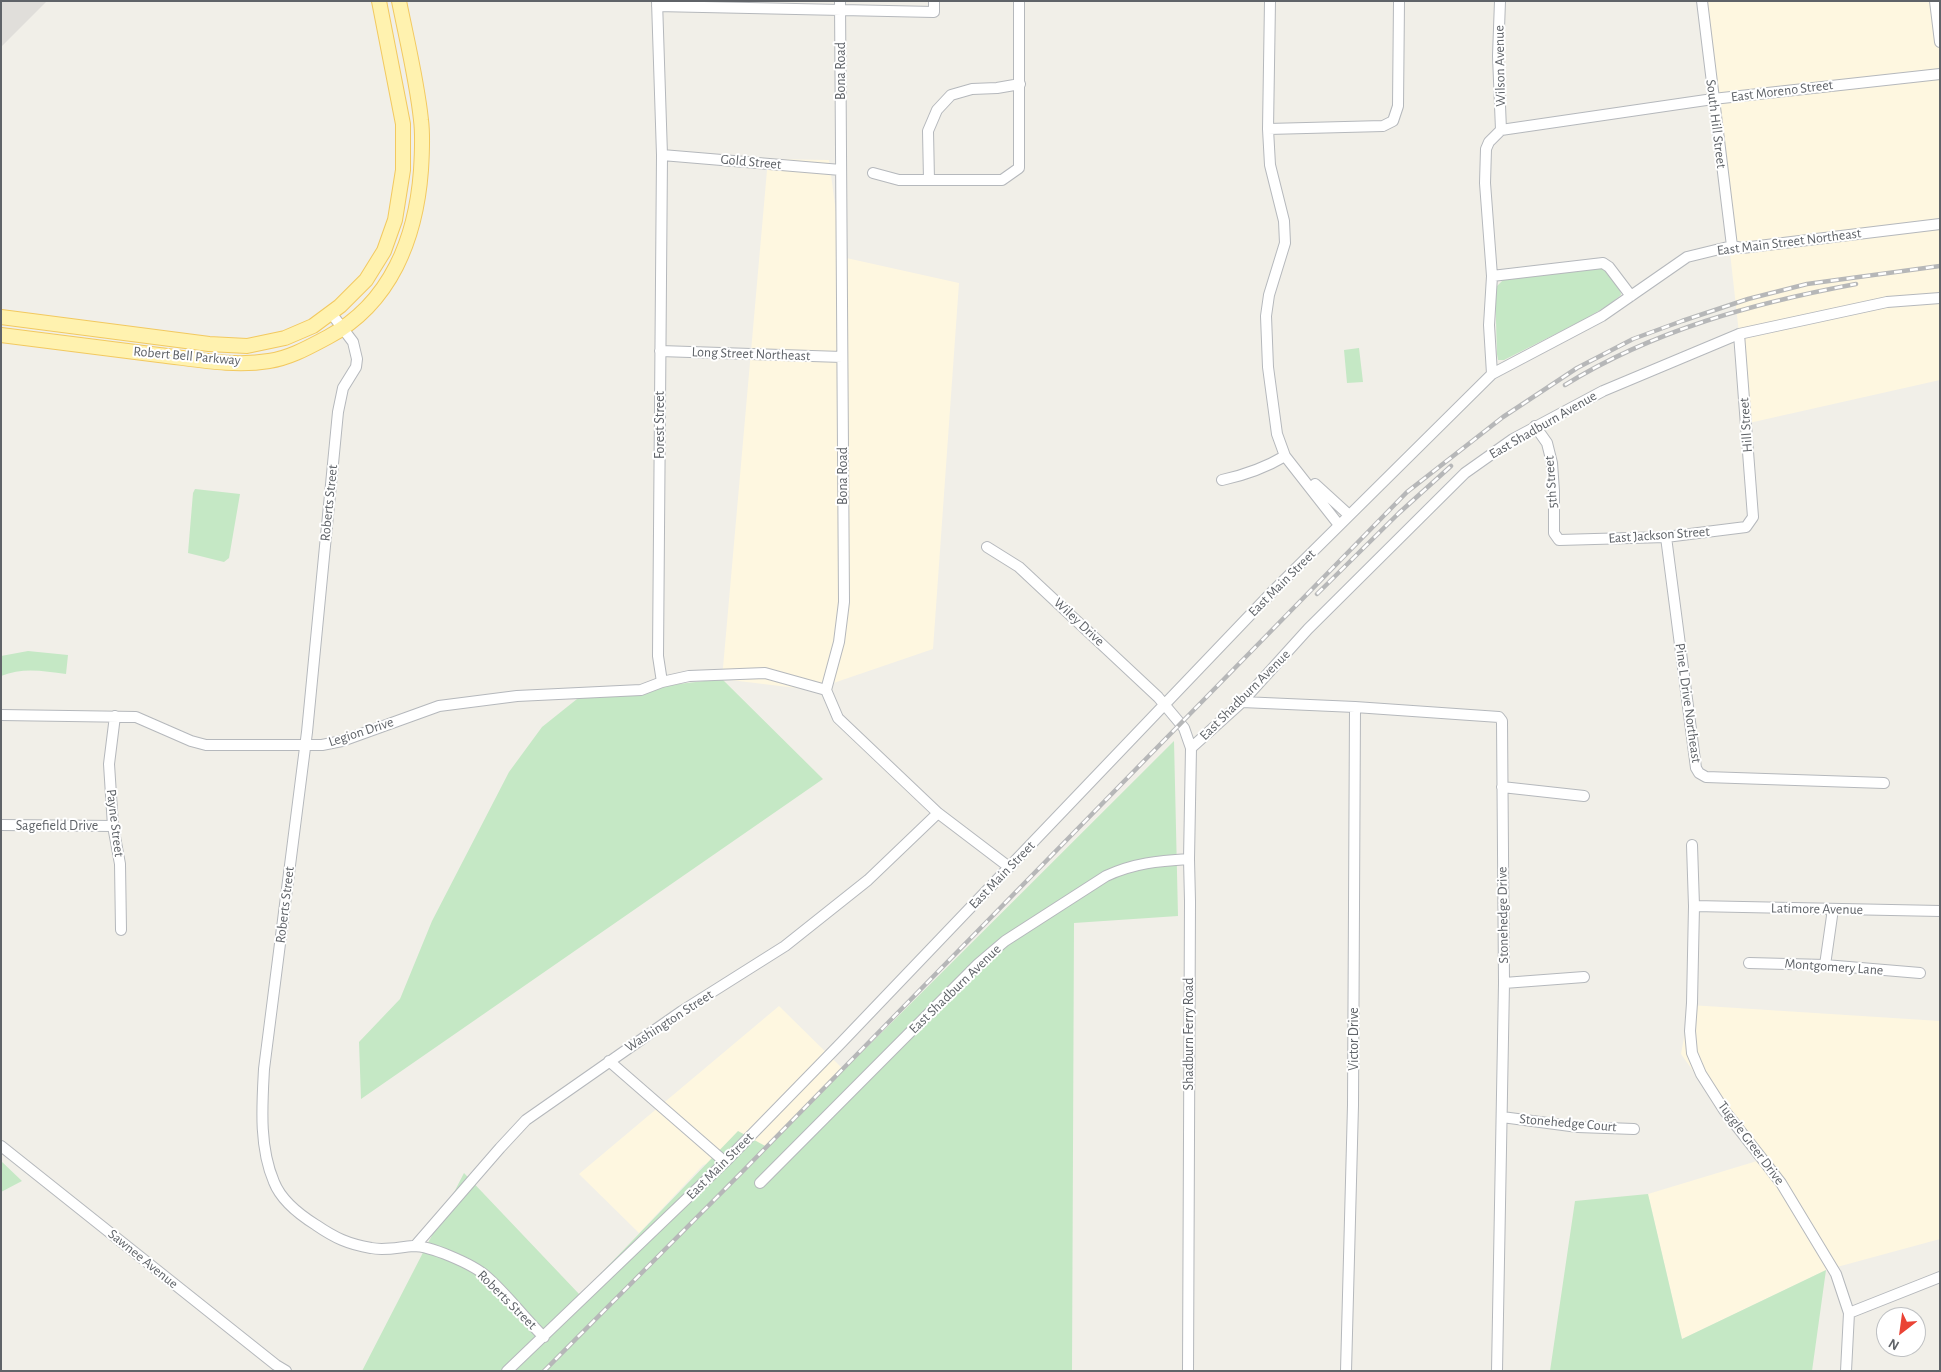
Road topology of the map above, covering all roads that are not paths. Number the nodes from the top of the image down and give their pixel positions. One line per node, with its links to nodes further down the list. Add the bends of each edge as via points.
1 (379, 1): 27 (main road, Robert Bell Parkway, via 403,124 403,170 395,220 384,251 366,280)
2 (399, 1): 29 (main road, Robert Bell Parkway, via 422,122 419,197 400,261 376,298)
3 (1019, 1): 14 (street)
4 (1270, 1): 16 (street)
5 (1399, 1): 16 (street, via 1398,106 1393,121 1383,126)
6 (1500, 1): 17 (street, Wilson Avenue)
7 (1702, 1): 15 (street, South Hill Street)
8 (1935, 1): 12 (street)
9 (657, 4): 10 (street); 18 (street, Forest Street)
10 (840, 6): 11 (street); 19 (street, Bona Road)
11 (934, 7)
12 (1940, 42)
13 (1940, 74): 15 (street, East Moreno Street)
14 (1020, 84): 21 (street, via 972,89 951,95 938,110 928,131); 21 (street, via 1019,168 1002,180)
15 (1713, 99): 17 (street, East Moreno Street); 23 (street, South Hill Street)
16 (1268, 129): 36 (street, via 1270,165 1284,221 1285,243 1268,295 1267,350 1277,434)
17 (1501, 130): 24 (street, via 1486,149 1485,183)
18 (662, 155): 19 (street, Gold Street); 32 (street, Forest Street)
19 (841, 170): 33 (street, Bona Road)
20 (874, 173): 21 (street, via 899,180)
21 (929, 180)
22 (1940, 224): 23 (street, East Main Street Northeast, via 1742,248)
23 (1732, 246): 25 (street, East Main Street Northeast, via 1687,258)
24 (1492, 276): 25 (street, via 1603,263); 34 (street, via 1489,325)
25 (1631, 296): 34 (street, East Main Street Northeast, via 1602,316)
26 (1940, 298): 30 (street, East Shadburn Avenue, via 1887,302)
27 (331, 313): 28 (main road, Robert Bell Parkway, via 313,326 285,338 247,346); 29 (street, Roberts Street)
28 (1, 317)
29 (342, 329): 31 (main road, Robert Bell Parkway, via 296,354 253,362 222,362); 52 (street, Roberts Street, via 353,342 357,359 356,367 343,388 338,412)
30 (1739, 334): 35 (street, East Shadburn Avenue, via 1603,391); 40 (street, Hill Street)
31 (1, 335)
32 (660, 351): 33 (street, Long Street Northeast); 45 (street, Forest Street, via 658,656)
33 (842, 357): 46 (street, Bona Road, via 844,602 839,642)
34 (1492, 374): 39 (street, East Main Street)
35 (1535, 426): 43 (street, 5th Street, via 1547,443 1552,463 1554,532); 47 (street, East Shadburn Avenue, via 1464,473 1308,629)
36 (1285, 456): 37 (street); 38 (street, via 1248,474)
37 (1298, 471): 39 (street); 41 (street)
38 (1222, 480)
39 (1349, 515): 41 (street, East Main Street)
40 (1753, 517): 42 (street, East Jackson Street, via 1746,527)
41 (1339, 526): 48 (street, East Main Street)
42 (1666, 537): 43 (street, East Jackson Street); 54 (street, Pine L Drive Northeast, via 1699,773 1706,777 1751,780)
43 (1559, 540)
44 (987, 547): 48 (street, Wiley Drive, via 1019,567)
45 (662, 682): 46 (street, via 689,676 765,673); 52 (street, Legion Drive, via 640,690 517,696 439,706 342,740 322,745)
46 (826, 690): 57 (street, via 838,718)
47 (1242, 702): 49 (street, Stonehedge Drive); 53 (street, East Shadburn Avenue)
48 (1165, 704): 53 (street, Shadburn Ferry Road, via 1184,728); 62 (street, East Main Street)
49 (1355, 707): 55 (street, Stonehedge Drive, via 1498,717 1502,721); 85 (street, Victor Drive, via 1353,1105)
50 (1, 715): 51 (street, Legion Drive)
51 (115, 716): 52 (street, Legion Drive, via 136,717 191,741 206,744); 59 (street, Payne Street, via 109,764)
52 (305, 744): 78 (street, Roberts Street, via 264,1069 262,1112 267,1159 274,1183 290,1205 322,1230 346,1243 374,1249)
53 (1191, 748): 61 (street, Shadburn Ferry Road)
54 (1884, 783)
55 (1502, 787): 56 (street); 71 (street, Stonehedge Drive)
56 (1584, 796)
57 (938, 813): 62 (street); 72 (street, Washington Street, via 868,880 784,946)
58 (1, 825): 59 (street, Sagefield Drive)
59 (113, 826): 66 (street, Payne Street, via 120,864)
60 (1692, 845): 63 (street, Tuggle Greer Drive)
61 (1189, 859): 77 (street, East Shadburn Avenue, via 1137,864 1120,869 1005,941 978,964); 84 (street, Shadburn Ferry Road)
62 (1009, 867): 76 (street, East Main Street)
63 (1694, 906): 64 (street, Latimore Avenue); 80 (street, Tuggle Greer Drive, via 1692,1053 1724,1110 1786,1190 1836,1274)
64 (1833, 909): 65 (street, Latimore Avenue); 68 (street)
65 (1940, 911)
66 (121, 930)
67 (1749, 963): 68 (street, Montgomery Lane)
68 (1825, 965): 69 (street, Montgomery Lane)
69 (1920, 974)
70 (1584, 977): 71 (street)
71 (1504, 983): 73 (street, Stonehedge Drive)
72 (609, 1061): 76 (street); 78 (street, Washington Street, via 526,1120)
73 (1502, 1118): 74 (street, Stonehedge Court, via 1578,1127); 86 (street, Stonehedge Drive)
74 (1634, 1128)
75 (1, 1146): 82 (street, Sawnee Avenue)
76 (725, 1162): 81 (street, East Main Street)
77 (760, 1183)
78 (415, 1246): 81 (street, Roberts Street, via 449,1256 479,1271)
79 (1940, 1276): 80 (street)
80 (1849, 1313): 87 (street, Tuggle Greer Drive)
81 (544, 1337): 83 (street, East Main Street)
82 (286, 1371)
83 (507, 1371)
84 (1188, 1371)
85 (1346, 1371)
86 (1498, 1371)
87 (1846, 1371)

